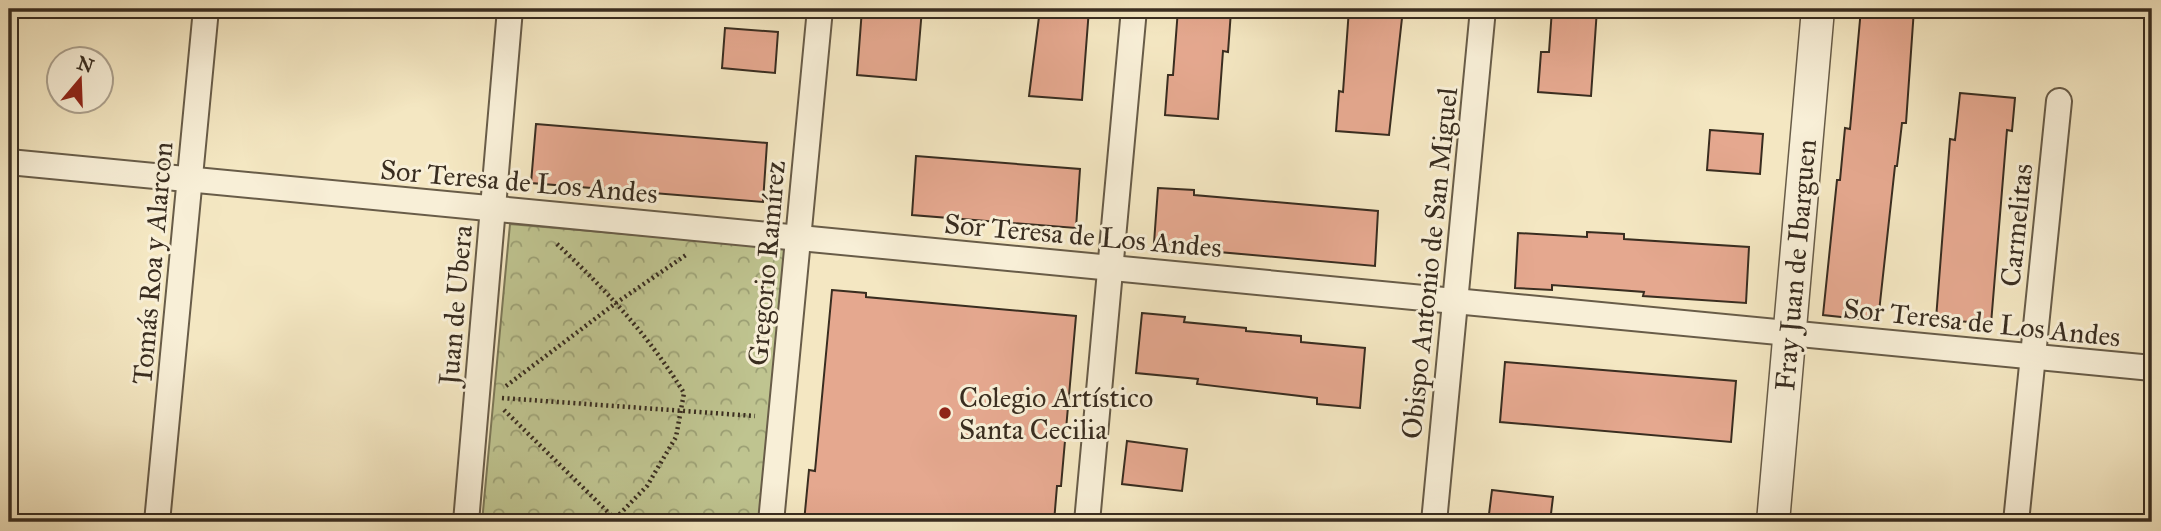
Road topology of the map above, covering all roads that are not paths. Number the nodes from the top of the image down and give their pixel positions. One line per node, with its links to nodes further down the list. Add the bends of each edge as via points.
1 (206, 9): 9 (street, Tomás Roa y Alarcon)
2 (510, 9): 10 (street, Juan de Ubera)
3 (820, 9): 11 (street, Gregorio Ramírez)
4 (1134, 9): 12 (street)
5 (1483, 9): 13 (street, Obispo Antonio de San Miguel)
6 (1818, 9): 14 (street, Fray Juan de Ibarguen)
7 (2059, 101): 15 (street, Carmelitas)
8 (9, 162): 9 (street, Sor Teresa de Los Andes)
9 (190, 181): 10 (street, Sor Teresa de Los Andes); 17 (street, Tomás Roa y Alarcon)
10 (493, 208): 11 (street, Sor Teresa de Los Andes); 18 (street, Juan de Ubera)
11 (798, 237): 12 (street, Sor Teresa de Los Andes); 19 (street, Gregorio Ramírez)
12 (1112, 267): 13 (street, Sor Teresa de Los Andes); 20 (street)
13 (1455, 300): 14 (street, Sor Teresa de Los Andes); 21 (street, Obispo Antonio de San Miguel)
14 (1789, 333): 15 (street, Sor Teresa de Los Andes); 22 (street, Fray Juan de Ibarguen)
15 (2033, 356): 16 (street, Sor Teresa de Los Andes); 23 (street, Carmelitas)
16 (2152, 368)
17 (157, 522)
18 (466, 522)
19 (771, 522)
20 (1087, 522)
21 (1434, 522)
22 (1773, 522)
23 (2016, 522)

